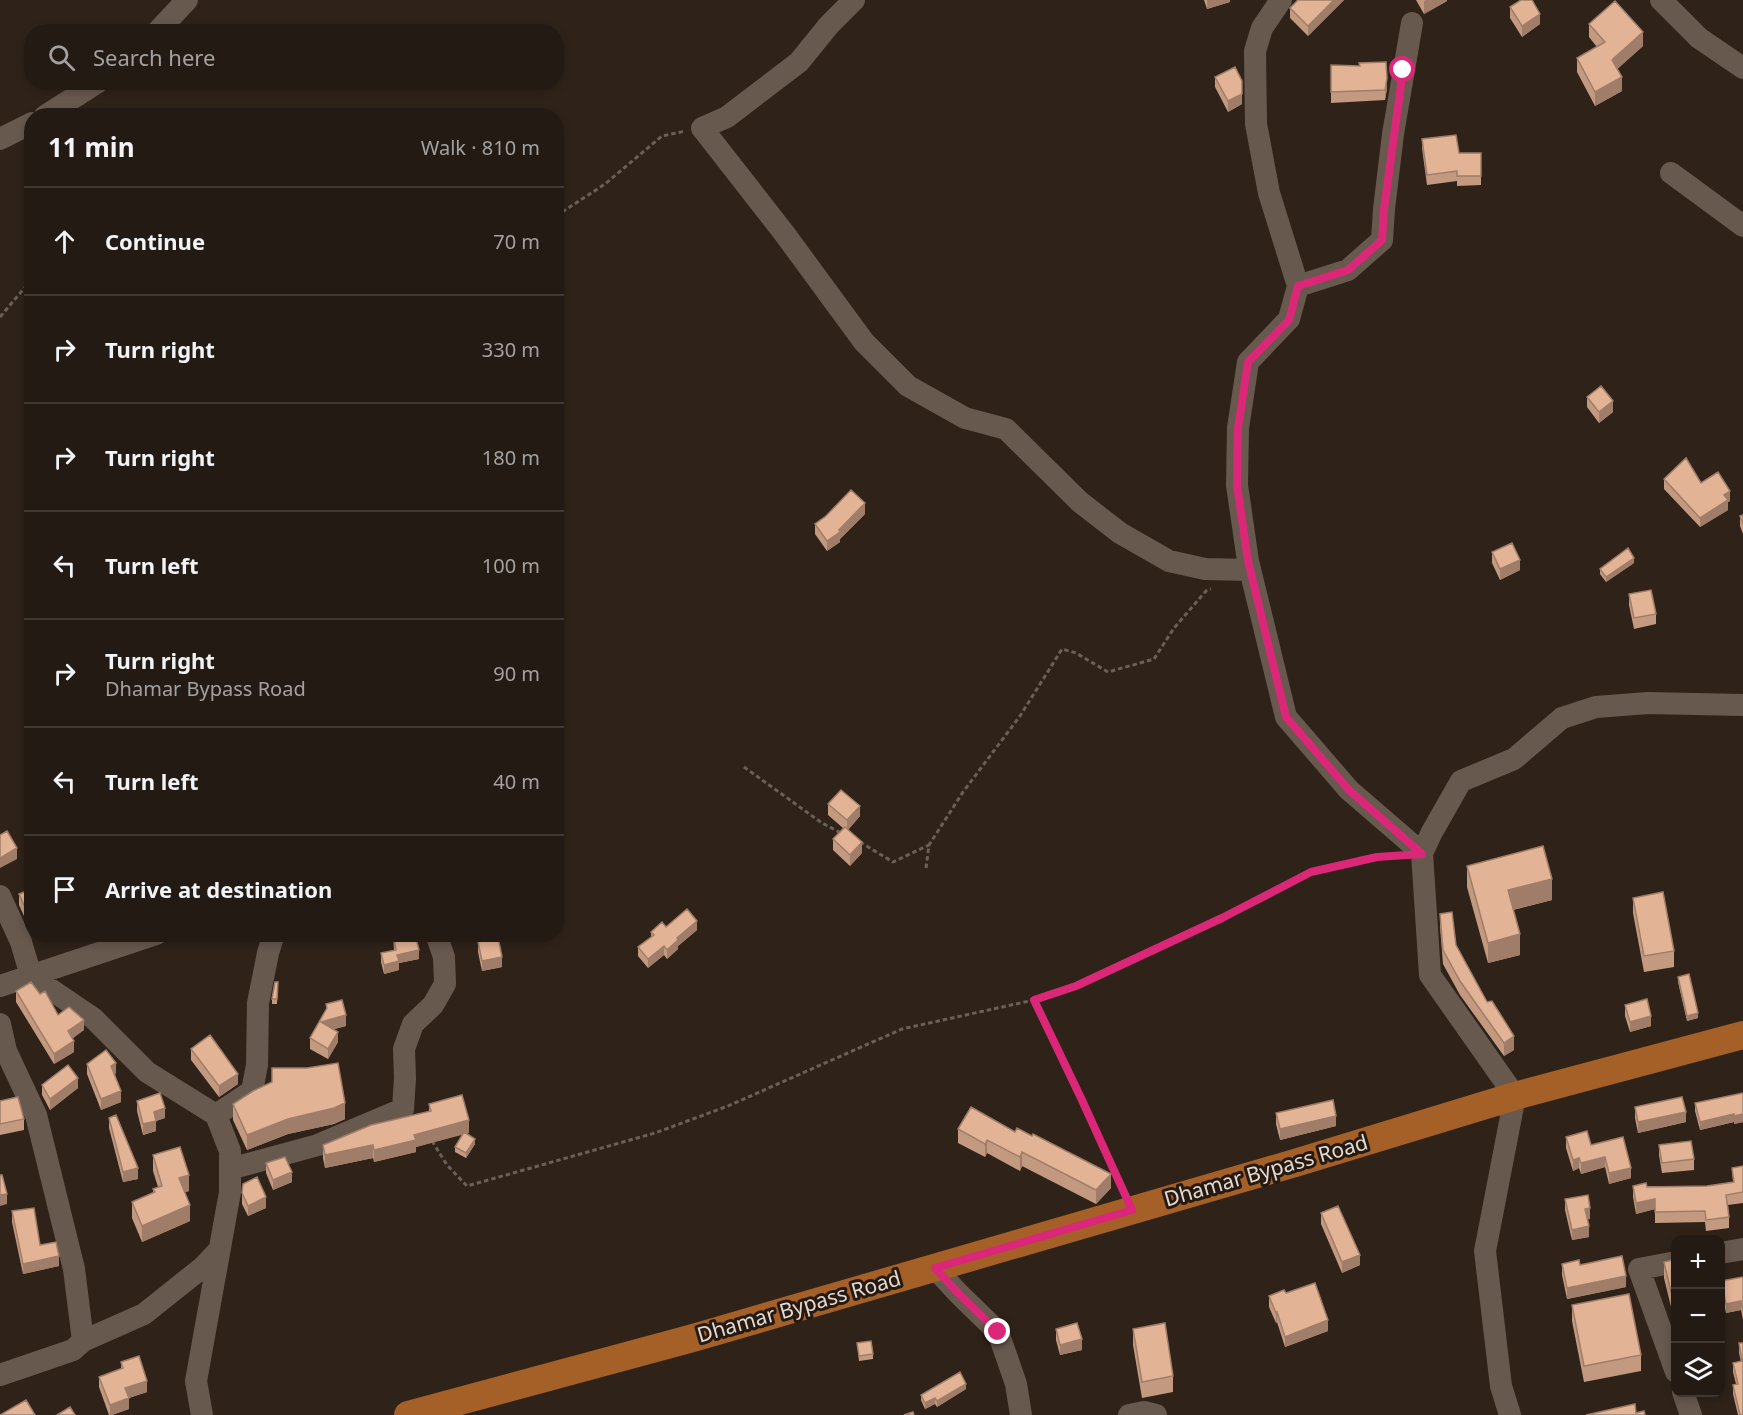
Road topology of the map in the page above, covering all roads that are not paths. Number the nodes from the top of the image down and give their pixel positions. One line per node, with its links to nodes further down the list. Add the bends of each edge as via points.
1 (188, 0): 6 (street)
2 (854, 0): 15 (street, via 799,62 727,117 702,128 864,342 908,386 965,418 1006,429 1080,502 1120,533 1169,561 1205,570)
3 (1281, 0): 14 (street, via 1262,28 1255,51 1256,124 1269,193)
4 (1661, 0): 7 (street, via 1699,38)
5 (1412, 23): 14 (street, via 1393,134 1382,240 1348,270)
6 (166, 24)
7 (1743, 68)
8 (86, 90): 9 (street)
9 (57, 108)
10 (24, 127): 11 (street)
11 (0, 139)
12 (1671, 172): 13 (street)
13 (1743, 226)
14 (1298, 286): 15 (street, via 1289,320 1248,362 1238,428 1237,485)
15 (1251, 570): 17 (street, via 1286,717 1349,790)
16 (1743, 705): 17 (street, via 1648,703 1596,707 1562,718 1514,759 1461,781)
17 (1422, 854): 26 (street, via 1430,975)
18 (0, 896): 22 (street)
19 (132, 942): 22 (street)
20 (271, 942): 27 (street, via 258,1003 257,1065 252,1091)
21 (439, 942): 28 (street, via 445,984 433,1005 413,1024 404,1049 403,1109 318,1145)
22 (31, 976): 23 (street); 27 (street, via 93,1018 147,1072)
23 (0, 986)
24 (0, 1024): 34 (street, via 6,1051 36,1115 74,1269)
25 (1743, 1035): 26 (main road, Dhamar Bypass Road)
26 (1515, 1096): 33 (main road, Dhamar Bypass Road); 43 (street, via 1485,1251 1501,1386)
27 (216, 1115): 28 (street, via 230,1152)
28 (230, 1169): 29 (street)
29 (220, 1249): 34 (street, via 144,1314); 40 (street, via 196,1381)
30 (1743, 1249): 31 (street)
31 (1725, 1252)
32 (1671, 1263): 35 (street, via 1639,1269)
33 (935, 1268): 38 (main road, Dhamar Bypass Road); 39 (street, via 998,1332 1016,1384)
34 (83, 1341): 36 (street, via 73,1350)
35 (1671, 1358)
36 (0, 1375)
37 (1685, 1397): 44 (street)
38 (420, 1413)
39 (1021, 1414)
40 (202, 1415)
41 (1130, 1415): 42 (street)
42 (1156, 1415)
43 (1510, 1415)
44 (1691, 1415)

